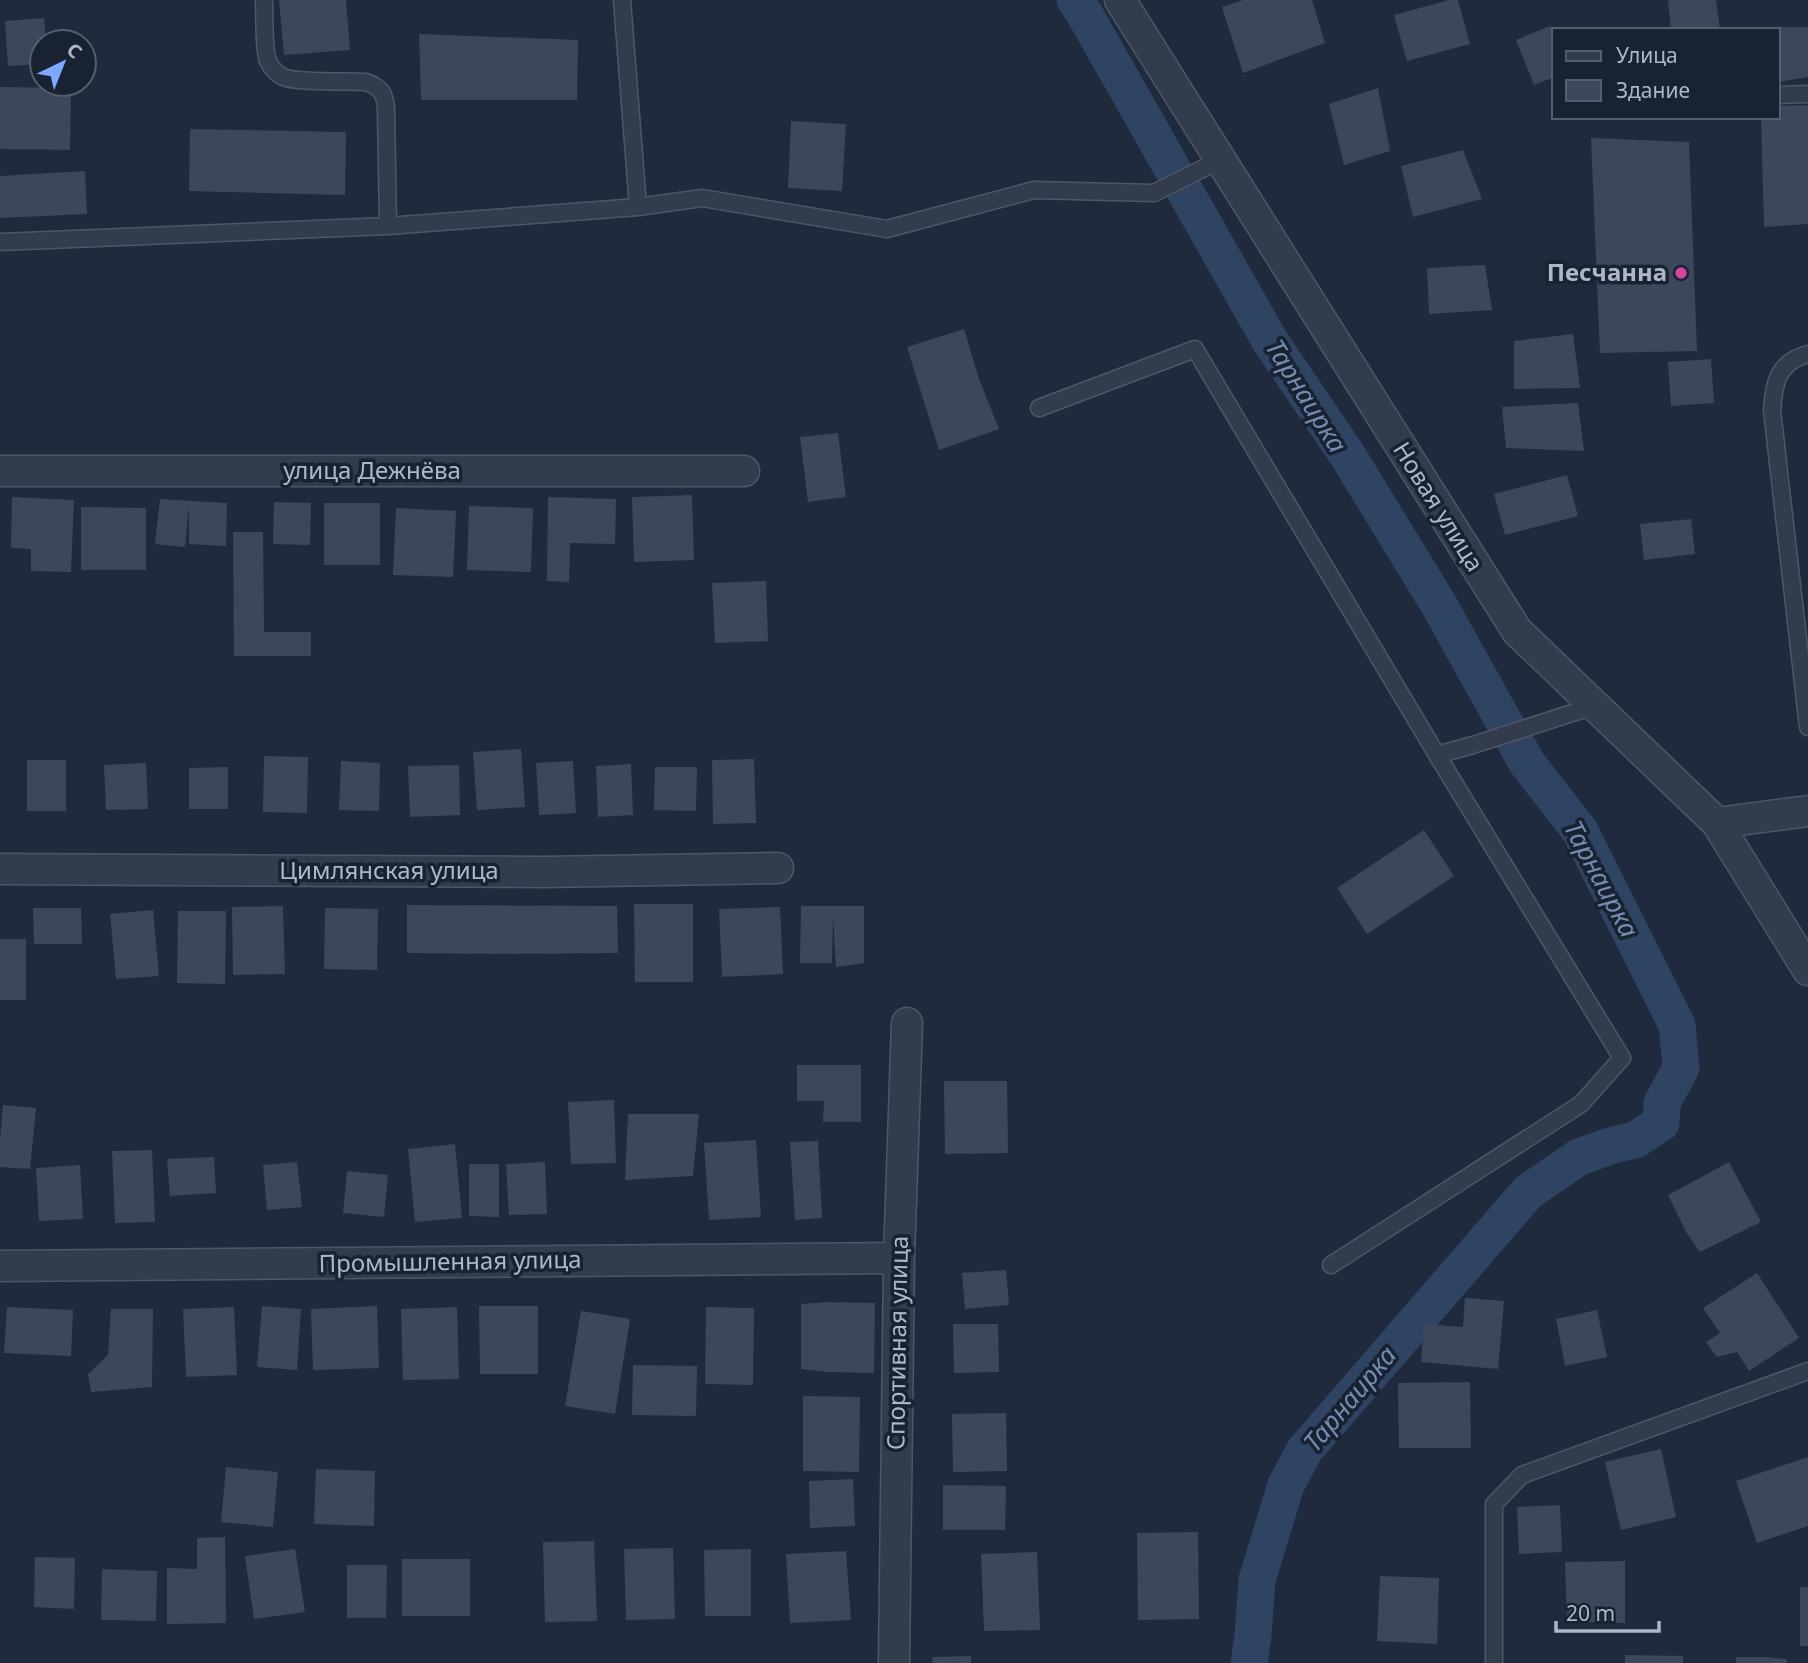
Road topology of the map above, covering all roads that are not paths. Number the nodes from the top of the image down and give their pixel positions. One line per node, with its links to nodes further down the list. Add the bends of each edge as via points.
1 (264, 0): 8 (lane, via 266,48 274,70 284,77 366,82 382,90 386,98)
2 (622, 0): 7 (lane)
3 (1120, 0): 6 (street, Новая улица)
4 (1780, 94): 5 (lane)
5 (1808, 94)
6 (1220, 160): 7 (lane, via 1154,193 1034,190 887,229 702,198); 14 (street, Новая улица, via 1517,631)
7 (638, 207): 8 (lane)
8 (388, 226): 9 (lane)
9 (0, 242)
10 (1808, 354): 15 (lane, via 1789,361 1779,373 1772,410)
11 (1039, 408): 16 (lane, via 1195,349)
12 (0, 471): 13 (street, улица Дежнёва)
13 (744, 471)
14 (1594, 706): 16 (lane); 18 (street, Новая улица)
15 (1808, 727)
16 (1437, 755): 24 (lane, via 1622,1058 1581,1104)
17 (1808, 811): 18 (street)
18 (1717, 823): 21 (street, Новая улица)
19 (778, 868): 20 (street, Цимлянская улица, via 545,872)
20 (0, 869)
21 (1808, 970)
22 (907, 1023): 23 (street, Спортивная улица)
23 (899, 1258): 25 (street, Промышленная улица); 27 (street, Спортивная улица)
24 (1331, 1265)
25 (0, 1266)
26 (1808, 1371): 28 (lane, via 1522,1475 1494,1504)
27 (894, 1663)
28 (1494, 1663)

